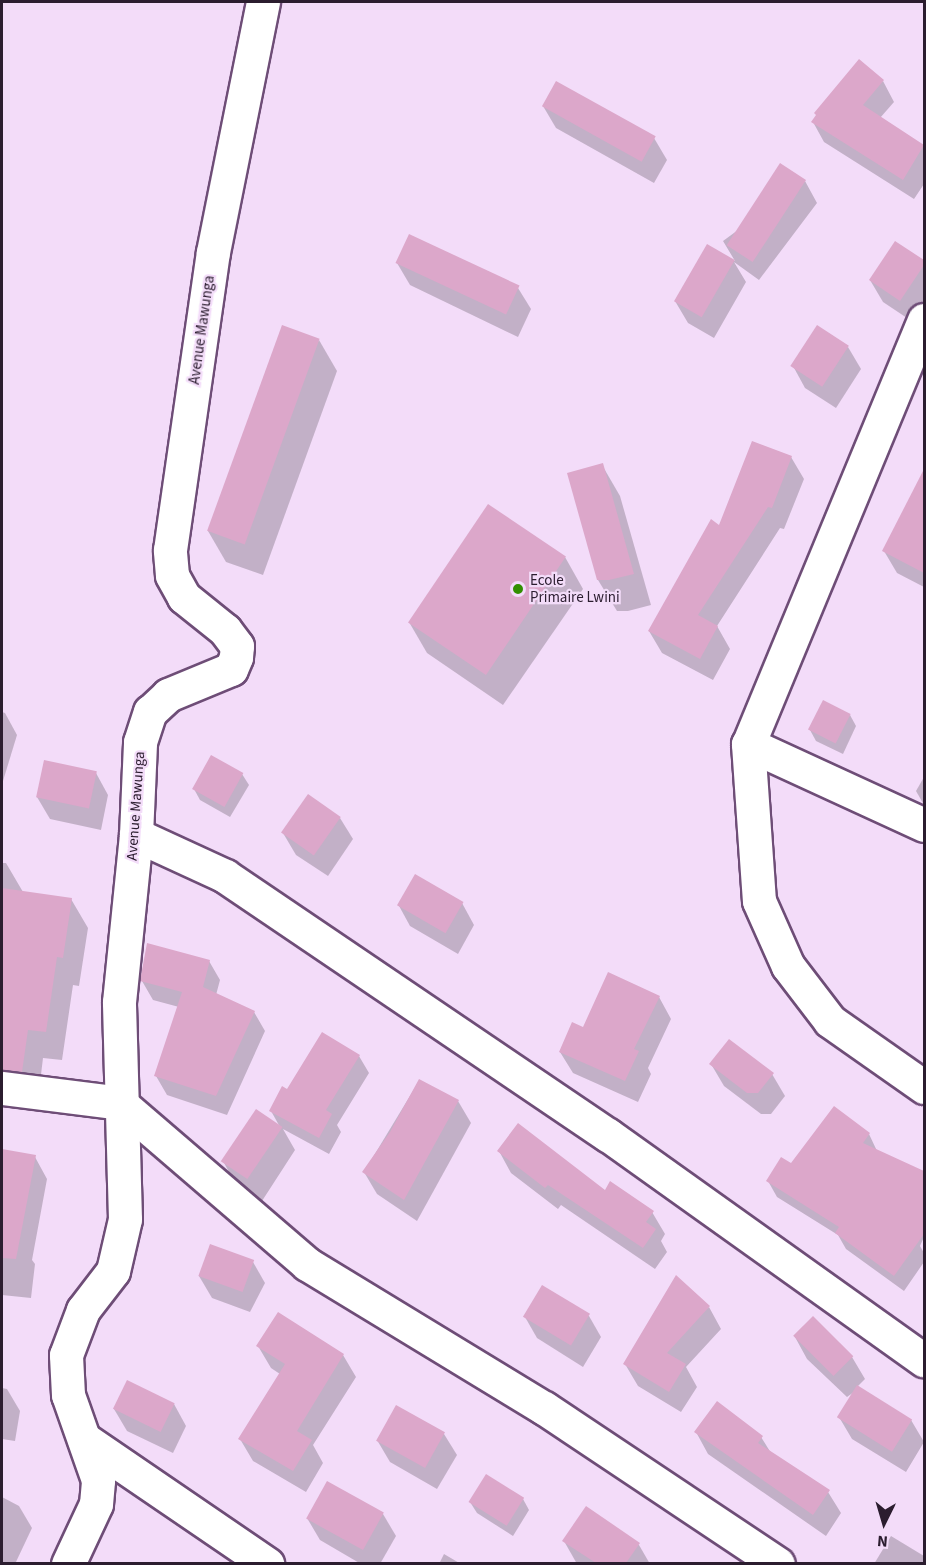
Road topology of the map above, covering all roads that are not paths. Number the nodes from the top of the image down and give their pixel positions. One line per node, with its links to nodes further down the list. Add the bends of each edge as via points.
1 (263, 2): 5 (street, Avenue Mawunga, via 213,252 170,550 172,575 184,597 225,630 237,646 237,657 231,669 168,695 150,712 140,742)
2 (924, 320): 3 (street)
3 (748, 744): 4 (street); 6 (street, via 759,901 788,966 830,1021)
4 (924, 825)
5 (136, 835): 8 (street, Avenue Mawunga, via 119,1002); 9 (street, via 225,876 608,1135)
6 (924, 1087)
7 (2, 1088): 8 (street)
8 (120, 1103): 10 (street, Avenue Mawunga, via 126,1219 113,1271 83,1310 66,1355 68,1395); 13 (street, via 307,1264 544,1408)
9 (924, 1359)
10 (84, 1439): 11 (street, Avenue Mawunga, via 98,1480 96,1504); 12 (street)
11 (68, 1563)
12 (267, 1563)
13 (778, 1563)

